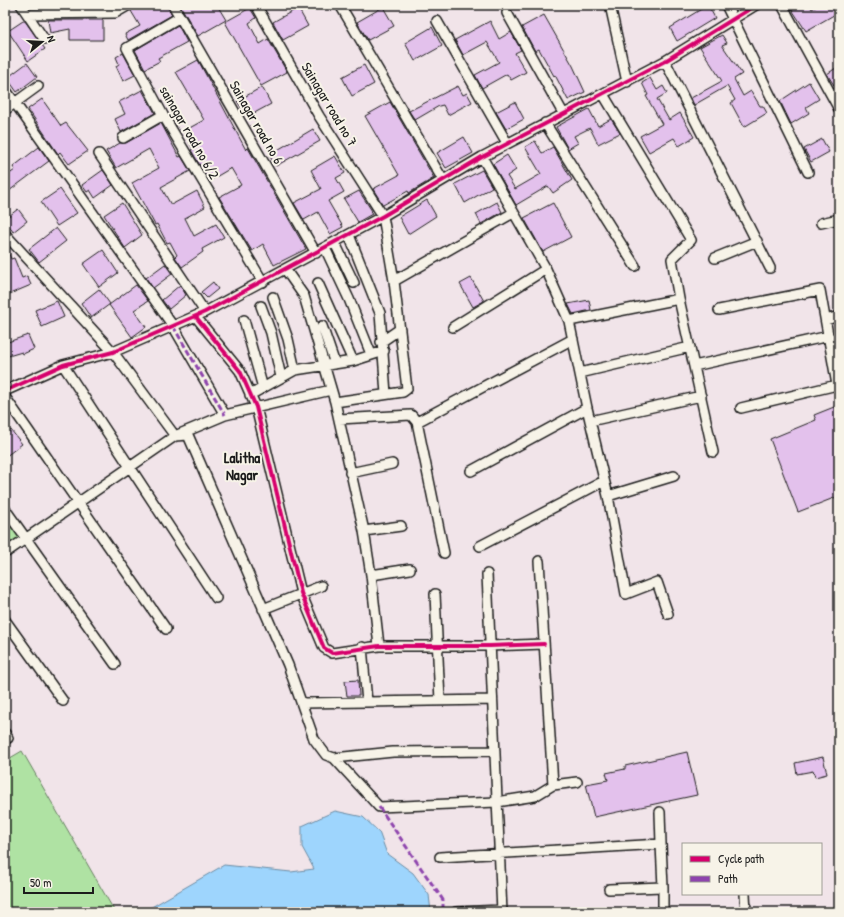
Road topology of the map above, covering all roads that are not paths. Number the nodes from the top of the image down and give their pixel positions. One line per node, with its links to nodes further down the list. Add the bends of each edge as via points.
1 (21, 5): 12 (street)
2 (84, 5): 13 (street)
3 (129, 5): 13 (street, via 115,13)
4 (173, 5): 14 (street, Sainagar road no 6)
5 (256, 5): 36 (street, Sainagar road no 7, via 319,116)
6 (340, 5): 34 (street)
7 (610, 5): 19 (street)
8 (726, 5): 15 (street)
9 (756, 5): 15 (street)
10 (782, 5): 24 (street)
11 (507, 13): 26 (street)
12 (27, 14): 13 (street); 17 (street)
13 (85, 15)
14 (180, 17): 27 (street, sainagar road no 6/2, via 126,48); 44 (street, Sainagar road no 6)
15 (732, 19): 18 (street); 33 (street)
16 (437, 21): 30 (street)
17 (44, 39)
18 (665, 61): 19 (street); 41 (street)
19 (627, 82): 22 (street)
20 (38, 86): 23 (street)
21 (5, 89): 23 (street)
22 (603, 94): 26 (street); 55 (street, via 691,240 672,258)
23 (15, 103): 25 (street); 66 (street)
24 (839, 109)
25 (5, 110)
26 (563, 113): 28 (street)
27 (163, 115): 29 (street); 51 (street, sainagar road no 6/2)
28 (545, 123): 30 (street); 46 (street)
29 (123, 138)
30 (507, 143): 32 (street)
31 (99, 154): 59 (street)
32 (482, 157): 34 (street); 35 (street)
33 (808, 172)
34 (443, 180): 36 (street)
35 (514, 213): 49 (street); 50 (street)
36 (382, 216): 40 (street); 50 (street)
37 (839, 219): 38 (street)
38 (821, 223)
39 (5, 234): 74 (street)
40 (349, 235): 42 (street); 60 (street)
41 (757, 241): 45 (street); 47 (street)
42 (335, 243): 43 (street); 53 (street)
43 (325, 248): 44 (street); 75 (street, via 350,299)
44 (316, 253): 48 (street)
45 (716, 258)
46 (635, 266)
47 (770, 268)
48 (285, 269): 51 (street); 79 (street, via 304,296)
49 (546, 269): 65 (street); 68 (street)
50 (394, 281): 57 (street)
51 (262, 282): 59 (street)
52 (318, 283): 76 (street)
53 (354, 283)
54 (273, 297): 81 (street, via 288,339)
55 (679, 299): 65 (street); 73 (street)
56 (261, 306): 83 (street, via 271,333)
57 (398, 310): 60 (street); 69 (street)
58 (719, 310): 64 (street, via 820,290)
59 (205, 312): 62 (street)
60 (380, 314): 72 (street)
61 (839, 316): 64 (street)
62 (196, 317): 66 (street); 88 (street, via 240,371)
63 (244, 320): 84 (street)
64 (826, 320): 70 (street)
65 (569, 321): 71 (street)
66 (173, 326): 74 (street); 95 (street)
67 (322, 326): 77 (street)
68 (454, 327)
69 (400, 329): 72 (street); 87 (street, via 407,389)
70 (829, 336): 80 (street); 94 (street, via 837,385)
71 (573, 340): 82 (street); 98 (street)
72 (383, 346): 75 (street); 87 (street)
73 (690, 347): 80 (street); 82 (street)
74 (113, 352): 78 (street); 99 (street)
75 (371, 354): 76 (street)
76 (353, 361): 77 (street)
77 (335, 364): 79 (street)
78 (63, 365): 86 (street); 102 (street)
79 (323, 366): 81 (street); 85 (street)
80 (694, 366): 89 (street)
81 (295, 370): 83 (street)
82 (580, 373): 93 (street)
83 (281, 377): 84 (street)
84 (263, 388): 88 (street)
85 (331, 390): 91 (street); 92 (street)
86 (5, 391)
87 (386, 394): 91 (street)
88 (250, 395): 92 (street)
89 (701, 396): 97 (street); 100 (street)
90 (5, 397): 108 (street)
91 (335, 402): 96 (street)
92 (256, 407): 95 (street); 121 (street)
93 (587, 408): 97 (street); 103 (street)
94 (741, 408)
95 (225, 415): 99 (street)
96 (339, 419): 98 (street, via 411,415); 104 (street)
97 (590, 420): 106 (street)
98 (417, 422): 115 (street)
99 (175, 436): 102 (street); 124 (street, via 188,435)
100 (713, 452)
101 (392, 464): 104 (street)
102 (130, 467): 108 (street); 123 (street)
103 (471, 471)
104 (350, 473): 111 (street)
105 (674, 476): 107 (street)
106 (604, 481): 107 (street); 113 (street)
107 (608, 496): 125 (street, via 626,594 657,582)
108 (77, 502): 112 (street); 127 (street)
109 (5, 509): 112 (street)
110 (401, 526): 111 (street)
111 (364, 531): 119 (street)
112 (26, 538): 114 (street); 133 (street)
113 (480, 546)
114 (5, 553)
115 (444, 553)
116 (539, 561): 128 (street)
117 (410, 569): 119 (street)
118 (487, 574): 131 (street)
119 (371, 575): 129 (street)
120 (321, 586): 121 (street)
121 (301, 593): 124 (street); 132 (street, via 324,648 332,653)
122 (435, 594): 130 (street)
123 (216, 598)
124 (264, 609): 138 (street)
125 (668, 614)
126 (5, 620): 135 (street)
127 (166, 629)
128 (544, 644): 131 (street); 142 (street)
129 (379, 646): 130 (street); 132 (street)
130 (437, 646): 131 (street); 136 (street)
131 (490, 646): 134 (street)
132 (362, 647): 137 (street)
133 (115, 664)
134 (492, 700): 136 (street); 139 (street)
135 (63, 701)
136 (440, 701): 137 (street)
137 (368, 702): 138 (street)
138 (303, 703): 140 (street, via 314,739 326,755)
139 (495, 751): 140 (street, via 392,752); 143 (street)
140 (334, 758): 143 (street, via 379,807)
141 (577, 782): 142 (street)
142 (553, 785): 143 (street, via 535,796)
143 (497, 802): 146 (street)
144 (660, 812): 145 (street)
145 (661, 844): 146 (street); 148 (street)
146 (499, 853): 147 (street); 151 (street)
147 (440, 857)
148 (663, 887): 149 (street); 153 (street)
149 (609, 889)
150 (745, 895): 154 (street)
151 (502, 911): 152 (street)
152 (456, 912)
153 (663, 912)
154 (746, 912)

